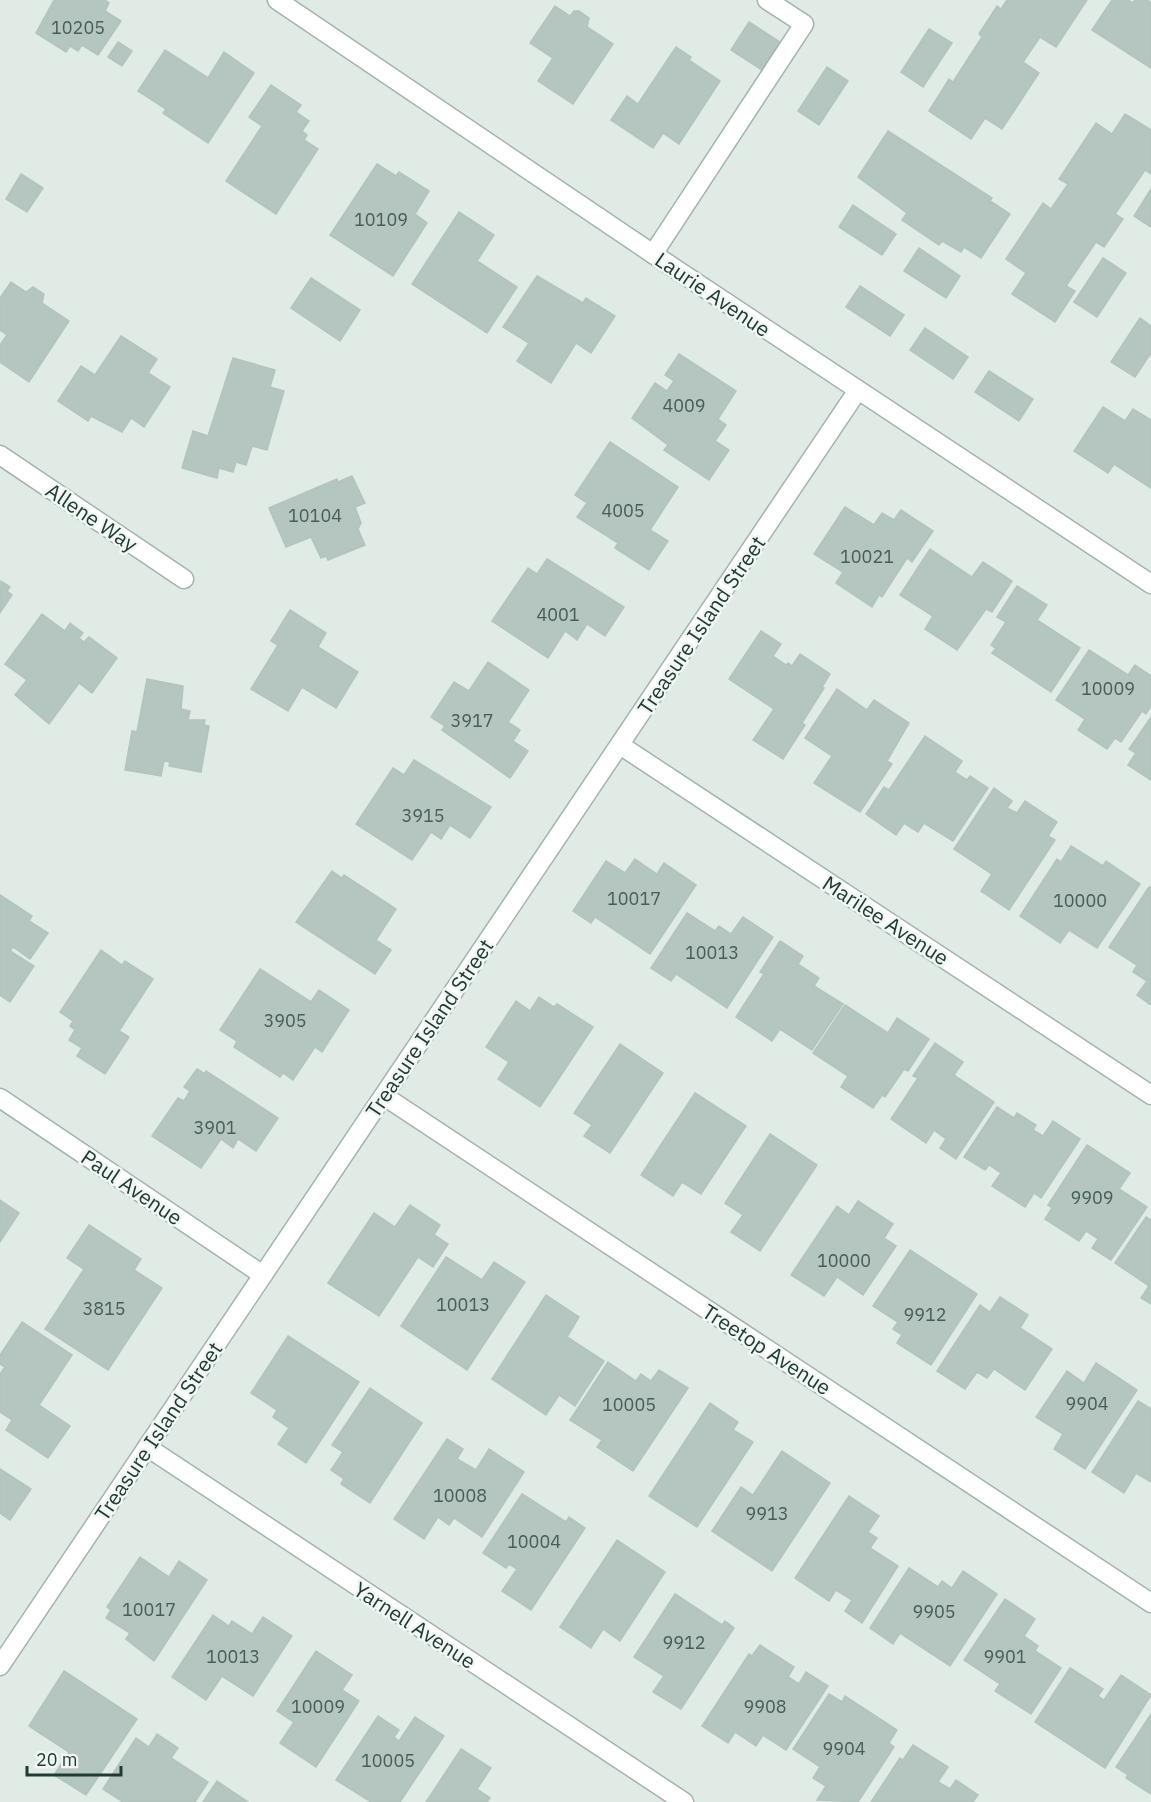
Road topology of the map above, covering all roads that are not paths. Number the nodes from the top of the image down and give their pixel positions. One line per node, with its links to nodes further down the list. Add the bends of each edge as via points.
1 (277, 0): 3 (street, Laurie Avenue)
2 (767, 0): 3 (street, via 804,24)
3 (653, 254): 4 (street, Laurie Avenue)
4 (858, 390): 7 (street, Laurie Avenue); 8 (street, Treasure Island Street)
5 (0, 455): 6 (street, Allene Way)
6 (184, 579)
7 (1151, 584)
8 (620, 745): 9 (street, Marilee Avenue); 10 (street, Treasure Island Street)
9 (1151, 1095)
10 (384, 1096): 12 (street, Treasure Island Street); 14 (street, Treetop Avenue)
11 (0, 1098): 12 (street, Paul Avenue)
12 (263, 1275): 13 (street, Treasure Island Street)
13 (147, 1448): 15 (street, Treasure Island Street); 16 (street, Yarnell Avenue)
14 (1151, 1603)
15 (0, 1666)
16 (684, 1802)

